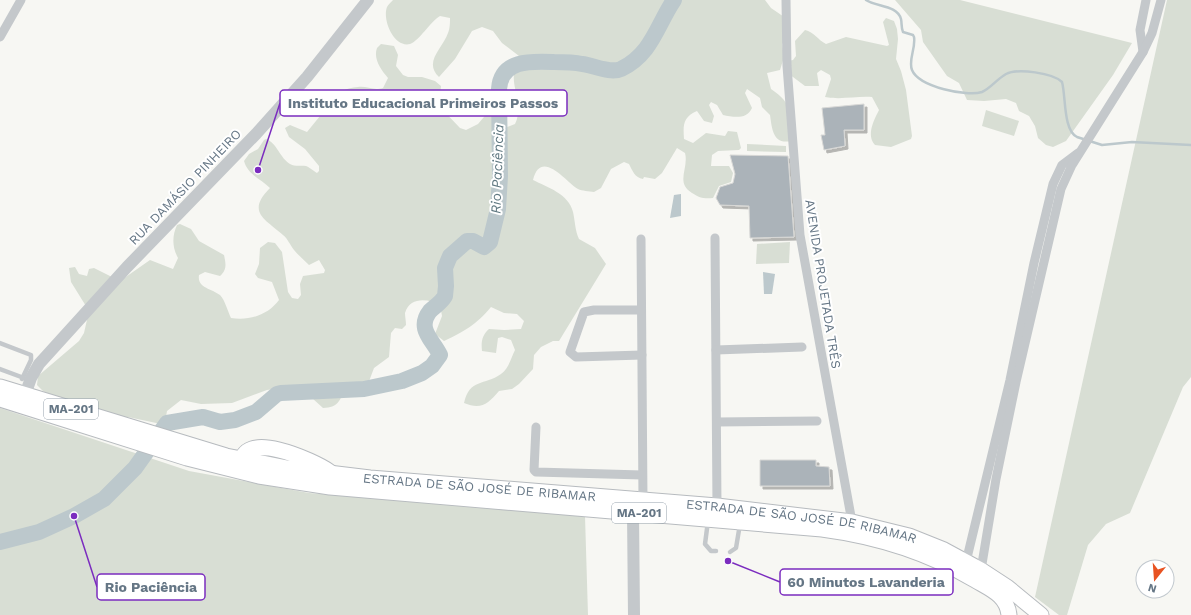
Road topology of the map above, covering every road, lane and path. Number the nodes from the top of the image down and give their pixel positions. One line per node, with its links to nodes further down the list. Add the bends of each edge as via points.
1 (21, 0): 6 (street)
2 (368, 0): 16 (street, RUA DAMÁSIO PINHEIRO, via 307,77 256,134 101,295)
3 (786, 0): 32 (street, AVENIDA PROJETADA TRÊS, via 787,66 800,235)
4 (1146, 0): 7 (street, via 1140,30)
5 (1161, 0): 7 (street, via 1152,33)
6 (0, 37)
7 (1143, 52): 26 (street, via 1082,150 1070,163 1034,282)
8 (715, 238): 13 (street)
9 (641, 239): 10 (street)
10 (641, 310): 14 (street); 14 (street, via 584,312 570,352 576,357)
11 (0, 343): 16 (lane, via 30,355)
12 (802, 347): 13 (street)
13 (716, 350): 21 (street)
14 (642, 355): 25 (street)
15 (0, 369): 16 (lane)
16 (27, 378): 18 (street, RUA DAMÁSIO PINHEIRO)
17 (0, 387): 18 (main road, ESTRADA DE SÃO JOSÉ DE RIBAMAR / MA-201)
18 (25, 395): 23 (main road, ESTRADA DE SÃO JOSÉ DE RIBAMAR / MA-201)
19 (0, 399): 23 (main road, ESTRADA DE SÃO JOSÉ DE RIBAMAR / MA-201)
20 (817, 421): 21 (street)
21 (717, 422): 28 (street)
22 (536, 427): 25 (street, via 536,472)
23 (141, 437): 24 (main road, ESTRADA DE SÃO JOSÉ DE RIBAMAR / MA-201)
24 (243, 466): 27 (main road, ESTRADA DE SÃO JOSÉ DE RIBAMAR / MA-201, via 250,449 263,447 310,460 332,474); 29 (main road, ESTRADA DE SÃO JOSÉ DE RIBAMAR / MA-201, via 285,481 330,487)
25 (642, 475): 27 (street)
26 (992, 478): 35 (street); 36 (street)
27 (642, 500): 28 (main road, ESTRADA DE SÃO JOSÉ DE RIBAMAR / MA-201)
28 (717, 506): 32 (main road, ESTRADA DE SÃO JOSÉ DE RIBAMAR / MA-201)
29 (633, 512): 30 (main road, ESTRADA DE SÃO JOSÉ DE RIBAMAR / MA-201); 37 (street)
30 (709, 519): 31 (main road, ESTRADA DE SÃO JOSÉ DE RIBAMAR / MA-201); 33 (lane, via 706,544 711,551)
31 (741, 522): 34 (lane, via 736,548); 38 (main road, ESTRADA DE SÃO JOSÉ DE RIBAMAR / MA-201, via 838,531 906,548 948,565 998,594 1008,607)
32 (852, 522): 35 (main road, ESTRADA DE SÃO JOSÉ DE RIBAMAR / MA-201, via 910,536)
33 (716, 551)
34 (730, 552)
35 (966, 562): 36 (main road, ESTRADA DE SÃO JOSÉ DE RIBAMAR / MA-201)
36 (981, 570): 41 (main road, ESTRADA DE SÃO JOSÉ DE RIBAMAR / MA-201)
37 (634, 615)
38 (1009, 615)
39 (1015, 615): 40 (main road)
40 (1022, 615)
41 (1041, 615)

